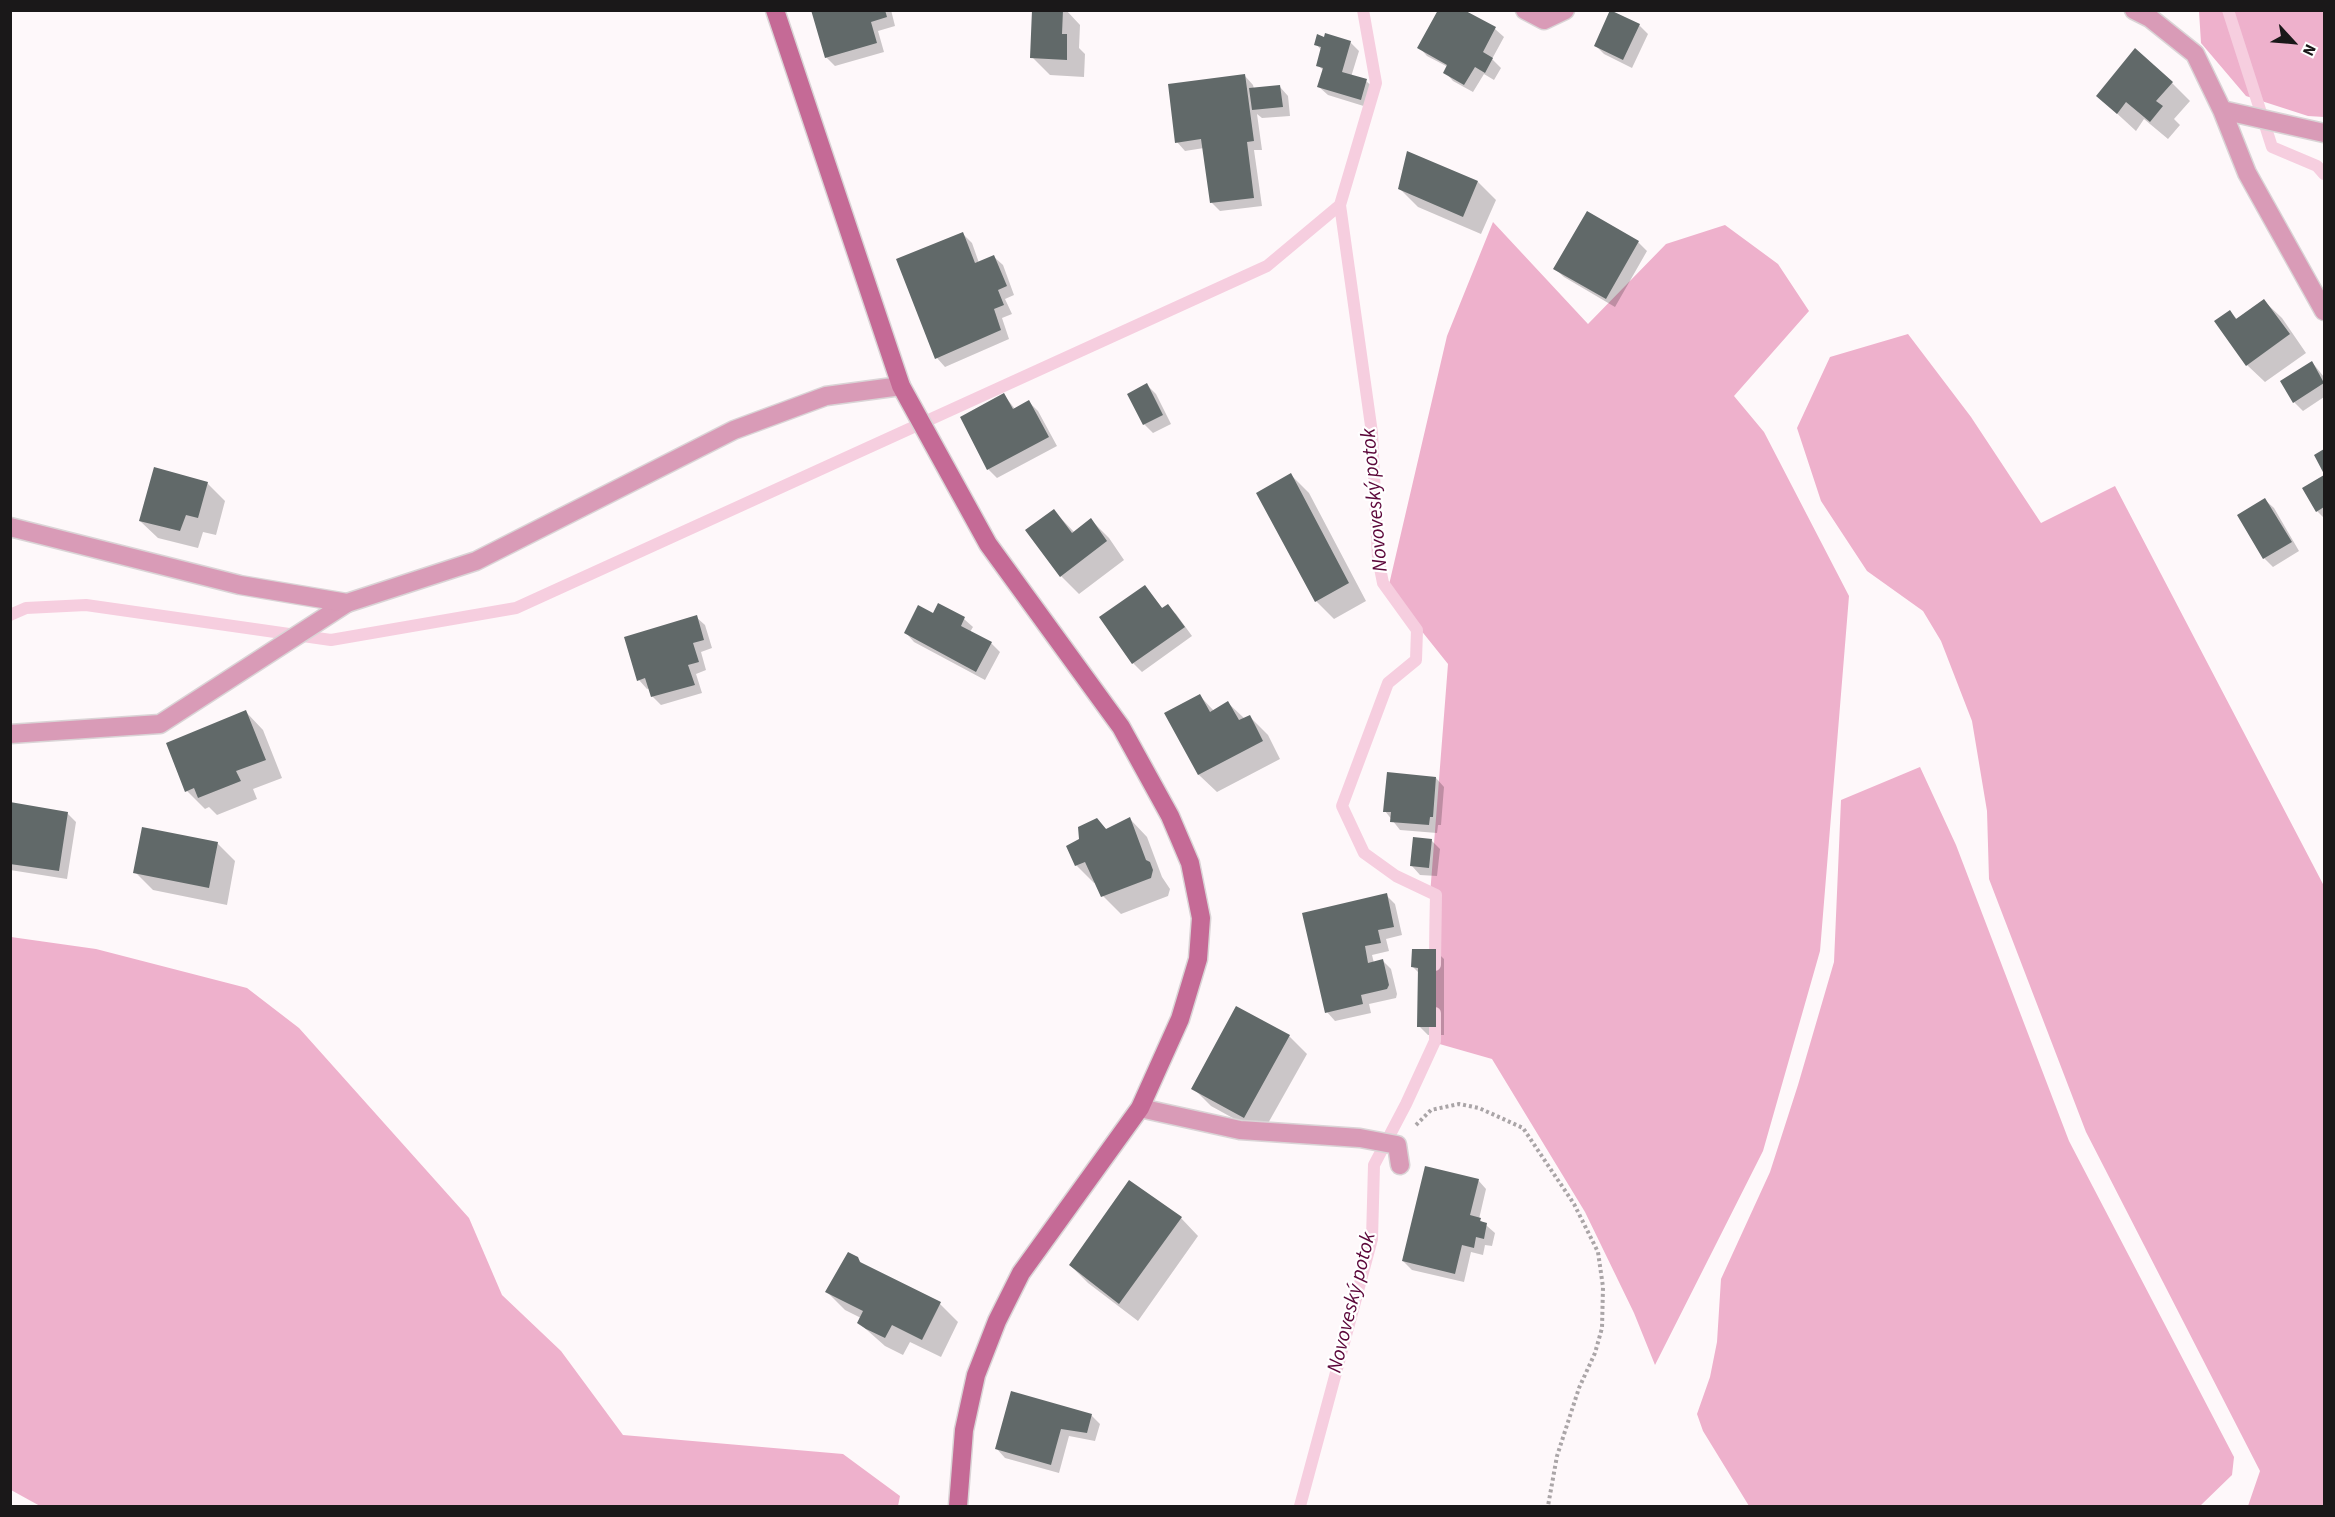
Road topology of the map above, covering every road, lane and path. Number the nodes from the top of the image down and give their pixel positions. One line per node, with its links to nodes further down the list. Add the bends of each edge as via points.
1 (775, 10): 8 (street)
2 (1525, 10): 3 (street, via 1544,20)
3 (1565, 10)
4 (2134, 10): 5 (street, via 2195,54)
5 (2222, 110): 6 (street); 7 (street, via 2247,173)
6 (2325, 133)
7 (2325, 311)
8 (901, 387): 10 (street, via 826,396 734,430 476,561); 12 (street, via 987,544 1121,727 1170,816 1190,863 1201,918 1198,959 1180,1019)
9 (10, 527): 10 (street, via 240,585)
10 (347, 603): 11 (street, via 160,724)
11 (10, 734)
12 (1140, 1108): 13 (street, via 1240,1130 1360,1138); 15 (street, via 1021,1272 997,1321 976,1375 964,1430)
13 (1397, 1145): 14 (street); 16 (path, via 1431,1110 1459,1104 1479,1108 1523,1128 1574,1204 1598,1252 1603,1287 1602,1328 1557,1456)
14 (1400, 1165)
15 (958, 1506)
16 (1548, 1506)

